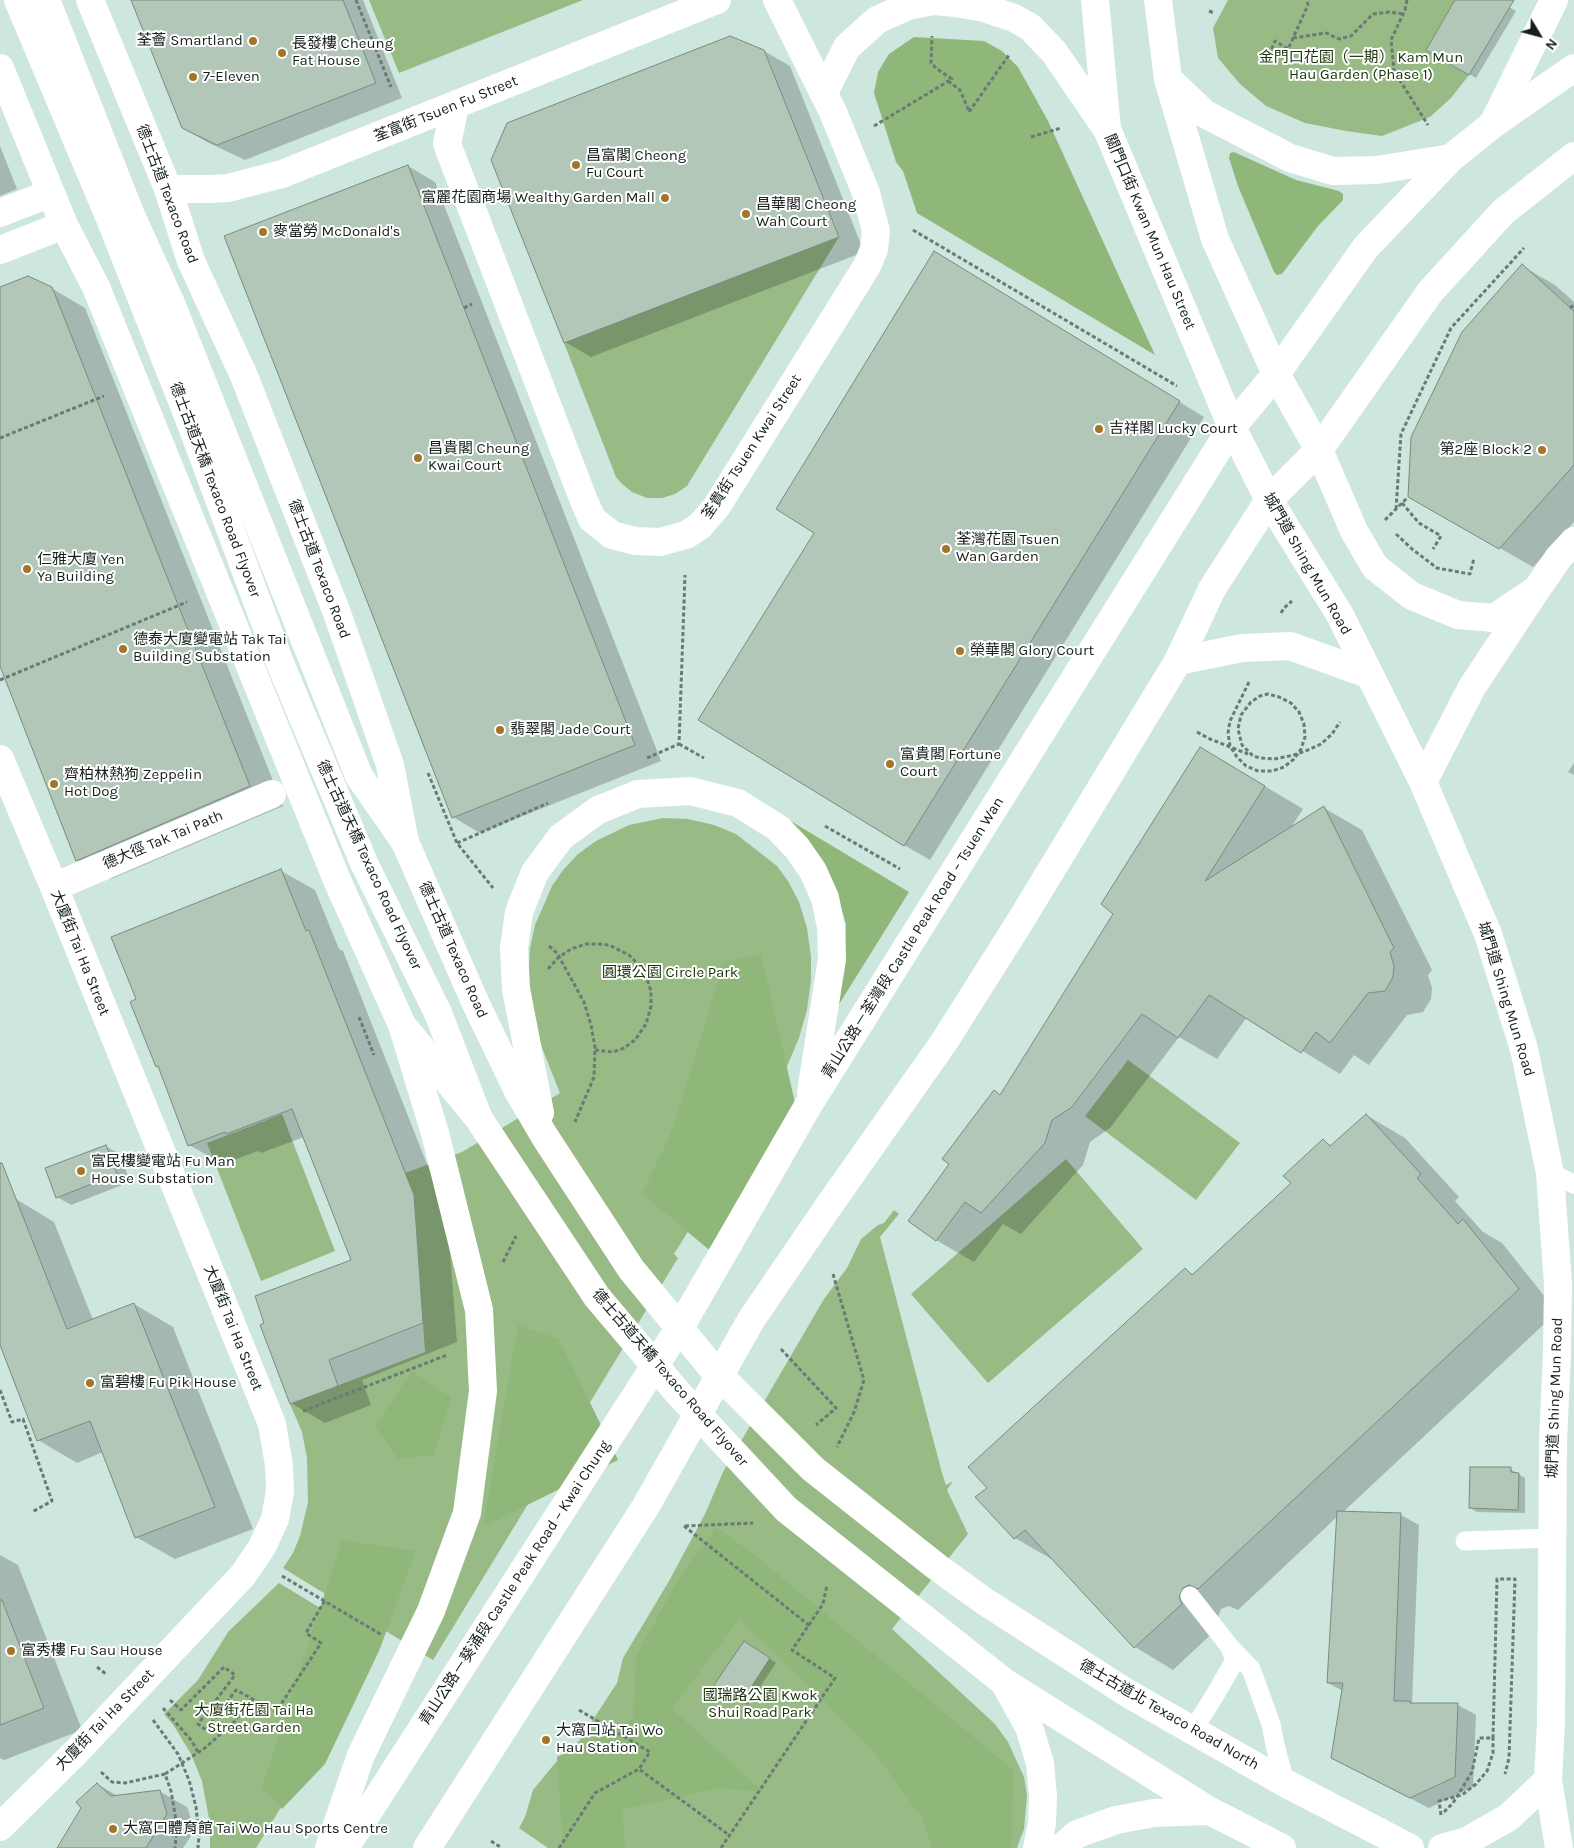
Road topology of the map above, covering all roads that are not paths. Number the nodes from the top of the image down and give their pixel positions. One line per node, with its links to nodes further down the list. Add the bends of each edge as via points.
1 (18, 0): 38 (main road, 德士古道天橋 Texaco Road Flyover, via 180,394 291,690 364,863 438,1013)
2 (46, 0): 34 (main road, 德士古道天橋 Texaco Road Flyover, via 360,776)
3 (90, 0): 18 (main road, 德士古道 Texaco Road)
4 (717, 0): 13 (main road, 荃富街 Tsuen Fu Street)
5 (777, 0): 12 (main road, 荃貴街 Tsuen Kwai Street)
6 (1095, 0): 15 (main road, 關門口街 Kwan Mun Hau Street)
7 (1158, 0): 11 (main road)
8 (1554, 0): 14 (main road)
9 (0, 68): 19 (main road)
10 (1574, 68): 14 (main road, 青山公路－荃灣段 Castle Peak Road – Tsuen Wan)
11 (1168, 79): 17 (main road, via 1205,114 1290,158 1333,171 1377,170); 23 (main road, via 1214,239)
12 (824, 93): 13 (main road, 荃貴街 Tsuen Kwai Street, via 873,213 876,231 874,250 716,506 700,526 686,535 660,542 635,541 612,534 592,519 446,144); 15 (main road, via 847,47 877,20 908,6 933,1 956,3 984,8 1030,27 1054,52)
13 (455, 106): 18 (main road, 荃富街 Tsuen Fu Street, via 282,174 228,188)
14 (1492, 125): 17 (main road, 青山公路－荃灣段 Castle Peak Road – Tsuen Wan)
15 (1107, 129): 24 (main road, 關門口街 Kwan Mun Hau Street)
16 (1574, 156): 25 (main road, via 1503,212 1430,292)
17 (1451, 158): 23 (main road, 青山公路－荃灣段 Castle Peak Road – Tsuen Wan, via 1366,247)
18 (168, 189): 34 (main road, 德士古道 Texaco Road, via 191,261 244,376 337,612 390,765)
19 (51, 193): 20 (main road); 21 (main road)
20 (0, 213)
21 (64, 225): 22 (main road); 36 (main road, via 116,334 337,880)
22 (0, 250)
23 (1276, 374): 24 (main road, 青山公路－荃灣段 Castle Peak Road – Tsuen Wan); 25 (main road)
24 (1232, 427): 26 (main road, 城門道 Shing Mun Road); 37 (main road, 青山公路－荃灣段 Castle Peak Road – Tsuen Wan)
25 (1319, 450): 26 (main road); 28 (main road, via 1354,531 1375,567 1412,596 1458,615 1494,618)
26 (1269, 500): 29 (main road, via 1212,589); 30 (main road, 城門道 Shing Mun Road, via 1340,615)
27 (1574, 541): 28 (main road)
28 (1537, 589): 32 (main road, via 1472,687)
29 (1178, 661): 30 (main road, via 1242,648 1290,646); 58 (main road, via 944,1042 751,1320 641,1513)
30 (1368, 674): 32 (main road, 城門道 Shing Mun Road)
31 (0, 759): 35 (main road, 大廈街 Tai Ha Street)
32 (1423, 782): 40 (main road, 城門道 Shing Mun Road, via 1488,934 1524,1049)
33 (272, 794): 35 (main road, 德大徑 Tak Tai Path)
34 (404, 842): 39 (main road, 德士古道 Texaco Road, via 480,1012 518,1091)
35 (54, 887): 55 (main road, 大廈街 Tai Ha Street, via 272,1424 280,1491 275,1519 262,1547 243,1575)
36 (402, 1025): 38 (main road); 56 (main road, via 435,1133 479,1310 482,1391 467,1513 431,1611 362,1755)
37 (809, 1104): 39 (main road, via 832,959 831,927 825,898 813,871 778,828 738,803 690,791 638,794 598,810 561,837 535,872 519,912 514,948 515,981); 42 (main road, 青山公路－荃灣段 Castle Peak Road – Tsuen Wan)
38 (479, 1119): 50 (main road, 德士古道天橋 Texaco Road Flyover, via 597,1297 678,1392 786,1509)
39 (545, 1137): 51 (main road, 德士古道北 Texaco Road North, via 631,1269 713,1369 813,1469 992,1606 1128,1693)
40 (1550, 1173): 41 (lane); 43 (main road, 城門道 Shing Mun Road)
41 (1574, 1184)
42 (685, 1319): 57 (main road, 青山公路－葵涌段 Castle Peak Road – Kwai Chung)
43 (1566, 1363): 45 (main road, 城門道 Shing Mun Road, via 1553,1442)
44 (1574, 1477): 45 (main road)
45 (1553, 1506): 46 (main road, 城門道 Shing Mun Road)
46 (1553, 1538): 47 (lane); 52 (main road, 城門道 Shing Mun Road)
47 (1465, 1541)
48 (1190, 1596): 49 (lane)
49 (1230, 1647): 51 (lane, via 1235,1660); 53 (lane, via 1251,1669 1272,1724)
50 (1004, 1682): 54 (main road); 59 (main road, via 1029,1728 1040,1763 1043,1796)
51 (1193, 1730): 53 (main road, 德士古道北 Texaco Road North)
52 (1548, 1780): 63 (main road, via 1509,1817 1467,1841); 64 (main road, 城門道 Shing Mun Road)
53 (1285, 1783): 62 (main road, 德士古道北 Texaco Road North)
54 (1210, 1811): 60 (main road, via 1154,1813 1116,1820 1078,1834); 61 (main road)
55 (0, 1827)
56 (329, 1848)
57 (345, 1848)
58 (427, 1848)
59 (1037, 1848)
60 (1061, 1848)
61 (1282, 1848)
62 (1410, 1848)
63 (1442, 1848)
64 (1559, 1848)

